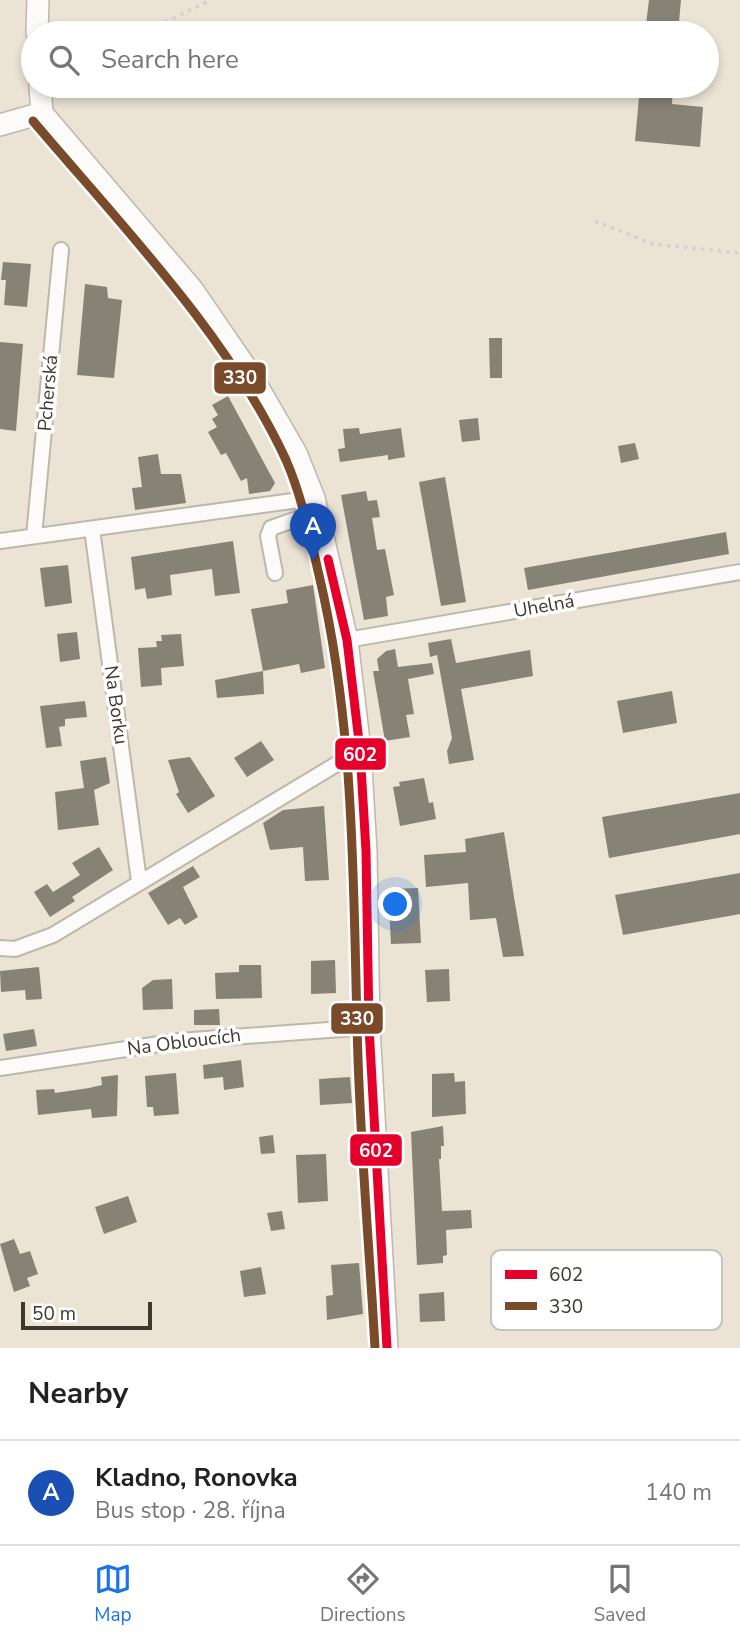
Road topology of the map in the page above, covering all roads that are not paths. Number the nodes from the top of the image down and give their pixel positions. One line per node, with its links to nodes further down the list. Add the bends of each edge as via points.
1 (38, 0): 2 (main road)
2 (37, 21)
3 (41, 98): 4 (main road)
4 (42, 113): 5 (main road); 7 (main road, via 192,289 296,453)
5 (0, 125)
6 (61, 250): 9 (street, Pcherská)
7 (315, 505): 8 (street); 12 (street, via 271,528 268,536); 13 (main road)
8 (92, 529): 9 (street); 15 (street, Na Borku)
9 (34, 536): 10 (street)
10 (0, 541)
11 (740, 572): 13 (street, Uhelná)
12 (275, 573)
13 (347, 640): 14 (main road)
14 (360, 750): 15 (street); 17 (main road)
15 (139, 881): 16 (street, via 53,935 15,949)
16 (0, 948)
17 (369, 1027): 18 (street, Na Obloucích, via 179,1041); 19 (main road)
18 (0, 1068)
19 (387, 1348)

